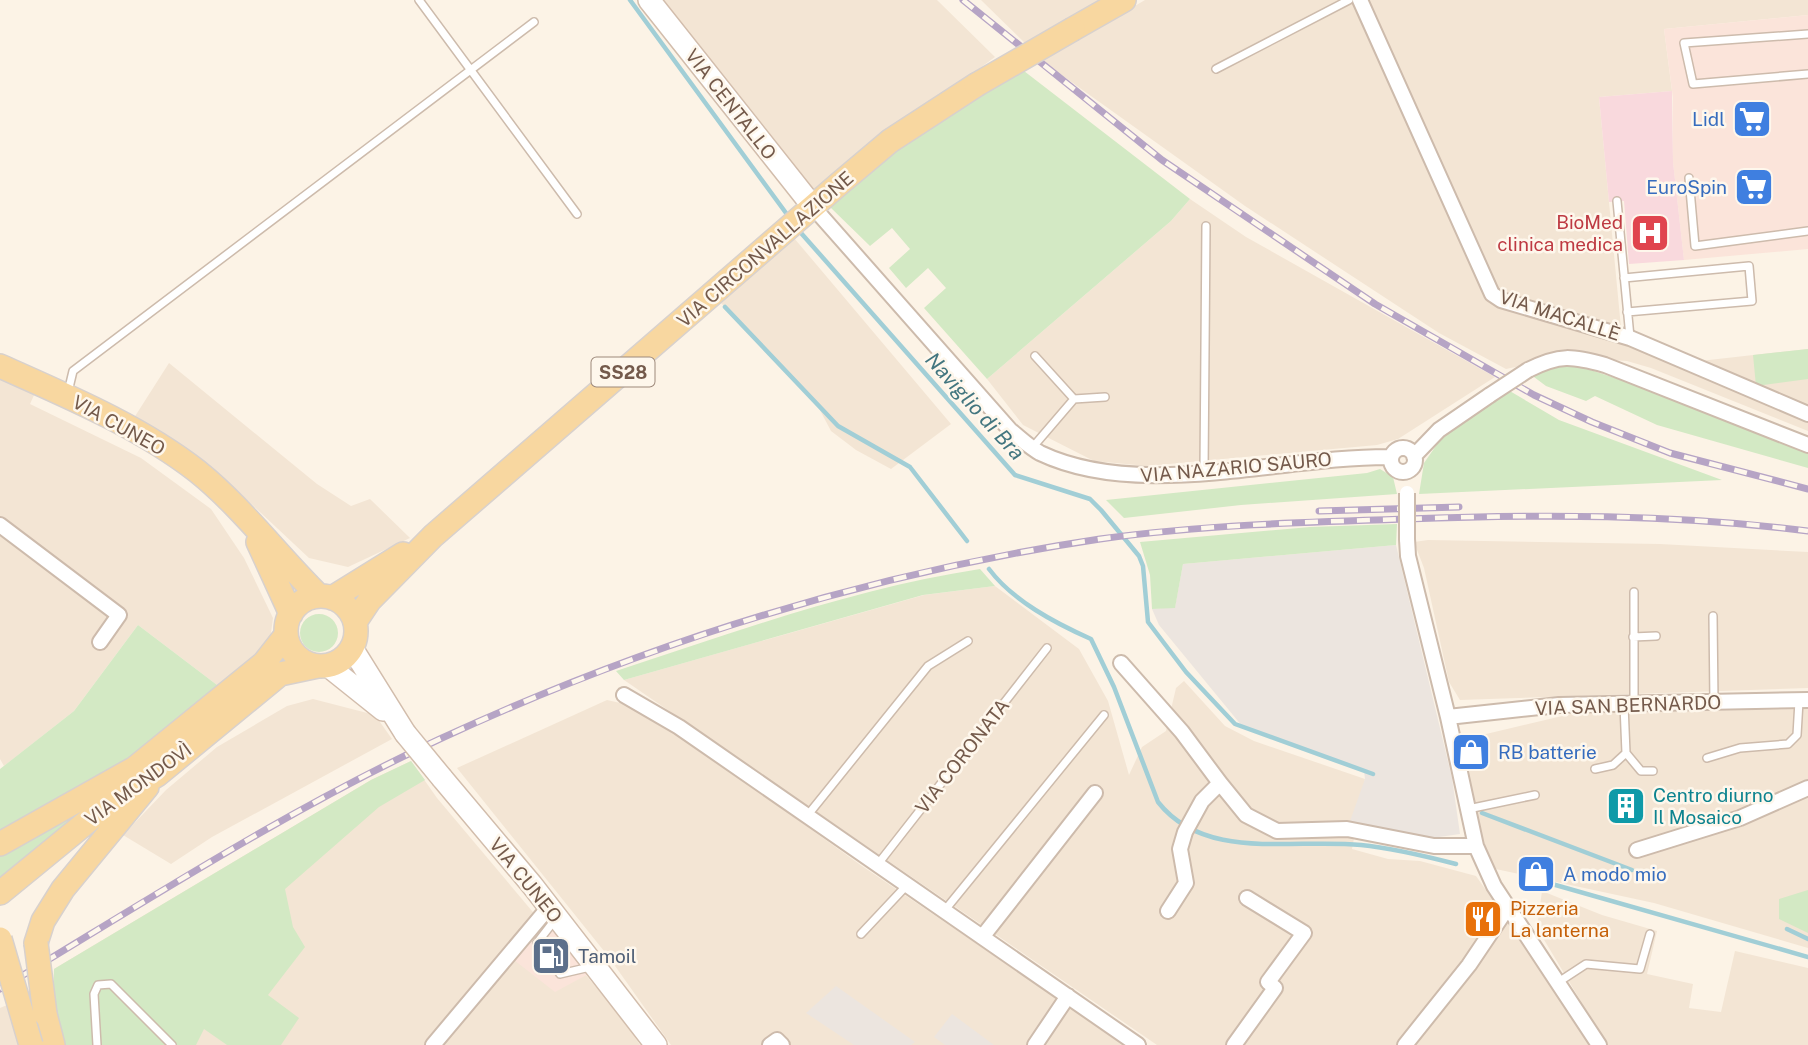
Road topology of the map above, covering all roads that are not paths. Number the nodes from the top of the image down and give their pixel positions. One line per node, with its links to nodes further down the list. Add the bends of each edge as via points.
1 (419, 0): 9 (lane)
2 (649, 0): 13 (main road, VIA CENTALLO)
3 (1124, 0): 13 (main road, VIA CIRCONVALLAZIONE / SS28, bridge, via 976,85 890,141)
4 (1349, 0): 8 (lane)
5 (1360, 0): 19 (street, VIA MACALLÈ, via 1492,294)
6 (534, 22): 9 (lane)
7 (1808, 34): 10 (lane, via 1684,43 1693,85)
8 (1216, 69)
9 (470, 71): 14 (lane); 22 (lane, via 73,371)
10 (1808, 74)
11 (1689, 178): 16 (lane, via 1695,246)
12 (1617, 201): 17 (lane)
13 (814, 208): 27 (street, VIA NAZARIO SAURO, via 1010,430); 34 (main road, VIA CIRCONVALLAZIONE / SS28)
14 (577, 214)
15 (1206, 226): 30 (lane)
16 (1808, 231)
17 (1624, 278): 18 (lane); 18 (lane, via 1749,266 1752,302)
18 (1628, 312): 19 (lane)
19 (1630, 338): 25 (street, VIA MACALLÈ)
20 (1035, 356): 24 (lane)
21 (0, 366): 22 (main road, VIA CUNEO)
22 (68, 397): 32 (main road, VIA CUNEO, via 163,447)
23 (1105, 397): 24 (lane)
24 (1074, 399): 27 (lane)
25 (1808, 414)
26 (1808, 445): 28 (street, bridge, via 1572,356 1528,370 1439,430)
27 (1032, 447): 30 (street, VIA NAZARIO SAURO, via 1075,466 1121,476)
28 (1414, 456): 29 (street, via 1402,448); 31 (street, via 1414,465)
29 (1391, 457): 30 (street, VIA NAZARIO SAURO); 31 (street, via 1393,468)
30 (1204, 471)
31 (1406, 471): 53 (street, bridge, via 1408,556)
32 (227, 500): 36 (main road, VIA CUNEO); 39 (main road, VIA CUNEO, via 262,549)
33 (0, 525): 43 (street, via 119,615)
34 (433, 536): 36 (main road, VIA CIRCONVALLAZIONE / SS28); 38 (main road, VIA CIRCONVALLAZIONE / SS28, via 369,601)
35 (1634, 592): 40 (lane)
36 (326, 597): 38 (main road, via 350,611); 39 (main road, via 308,599)
37 (1713, 616): 50 (lane)
38 (355, 622): 44 (main road)
39 (289, 625): 47 (main road, via 296,656); 58 (main road, VIA MONDOVÌ, via 264,663)
40 (1633, 636): 41 (lane); 51 (lane)
41 (1656, 636)
42 (968, 641): 65 (lane, via 928,666)
43 (100, 642)
44 (352, 648): 47 (main road, via 346,656); 54 (main road)
45 (1047, 648): 69 (lane, VIA CORONATA)
46 (1121, 663): 60 (street)
47 (323, 666): 54 (main road); 58 (main road, VIA MONDOVÌ, via 278,676)
48 (624, 695): 65 (street, via 679,727)
49 (1803, 700): 50 (street, VIA SAN BERNARDO); 56 (lane, via 1797,735 1788,744 1740,748)
50 (1714, 702): 51 (street, VIA SAN BERNARDO)
51 (1629, 705): 53 (street, VIA SAN BERNARDO, via 1559,705); 55 (lane)
52 (1104, 715): 74 (lane)
53 (1448, 717): 64 (street)
54 (399, 725): 76 (main road, VIA CUNEO, bridge)
55 (1626, 753): 57 (lane, via 1613,765); 59 (lane, via 1641,771)
56 (1707, 758)
57 (1595, 769)
58 (146, 771): 66 (main road); 71 (main road, VIA MONDOVÌ); 87 (main road, bridge, via 102,845 63,889 43,921 36,943)
59 (1653, 771)
60 (1220, 783): 67 (street, via 1246,815 1277,831 1347,829 1434,846); 75 (street, via 1188,825 1180,849 1186,883)
61 (1808, 788): 68 (street, via 1740,818)
62 (1095, 793): 79 (street)
63 (1535, 795): 64 (lane)
64 (1467, 810): 67 (street)
65 (807, 816): 69 (street)
66 (0, 844)
67 (1476, 846): 73 (street)
68 (1637, 850)
69 (877, 864): 70 (street)
70 (908, 884): 74 (street); 77 (lane)
71 (0, 893)
72 (1247, 898): 96 (street, via 1304,933 1268,982 1275,988)
73 (1508, 907): 84 (street); 97 (street)
74 (945, 910): 79 (street)
75 (1168, 911)
76 (553, 912): 81 (lane, via 537,943); 83 (main road, VIA CUNEO); 90 (street)
77 (861, 934)
78 (1650, 934): 84 (lane, via 1640,969 1586,964)
79 (983, 936): 85 (street)
80 (0, 939): 86 (main road, bridge)
81 (542, 949)
82 (550, 959): 83 (lane, via 561,974)
83 (594, 965): 91 (main road, VIA CUNEO)
84 (1557, 983): 98 (street)
85 (1068, 996): 94 (street); 95 (street)
86 (31, 1045)
87 (53, 1045)
88 (97, 1045): 89 (lane, via 94,993 104,982)
89 (172, 1045)
90 (433, 1045)
91 (656, 1045)
92 (770, 1045): 93 (street, via 777,1040)
93 (782, 1045)
94 (1035, 1045)
95 (1138, 1045)
96 (1234, 1045)
97 (1405, 1045)
98 (1599, 1045)

